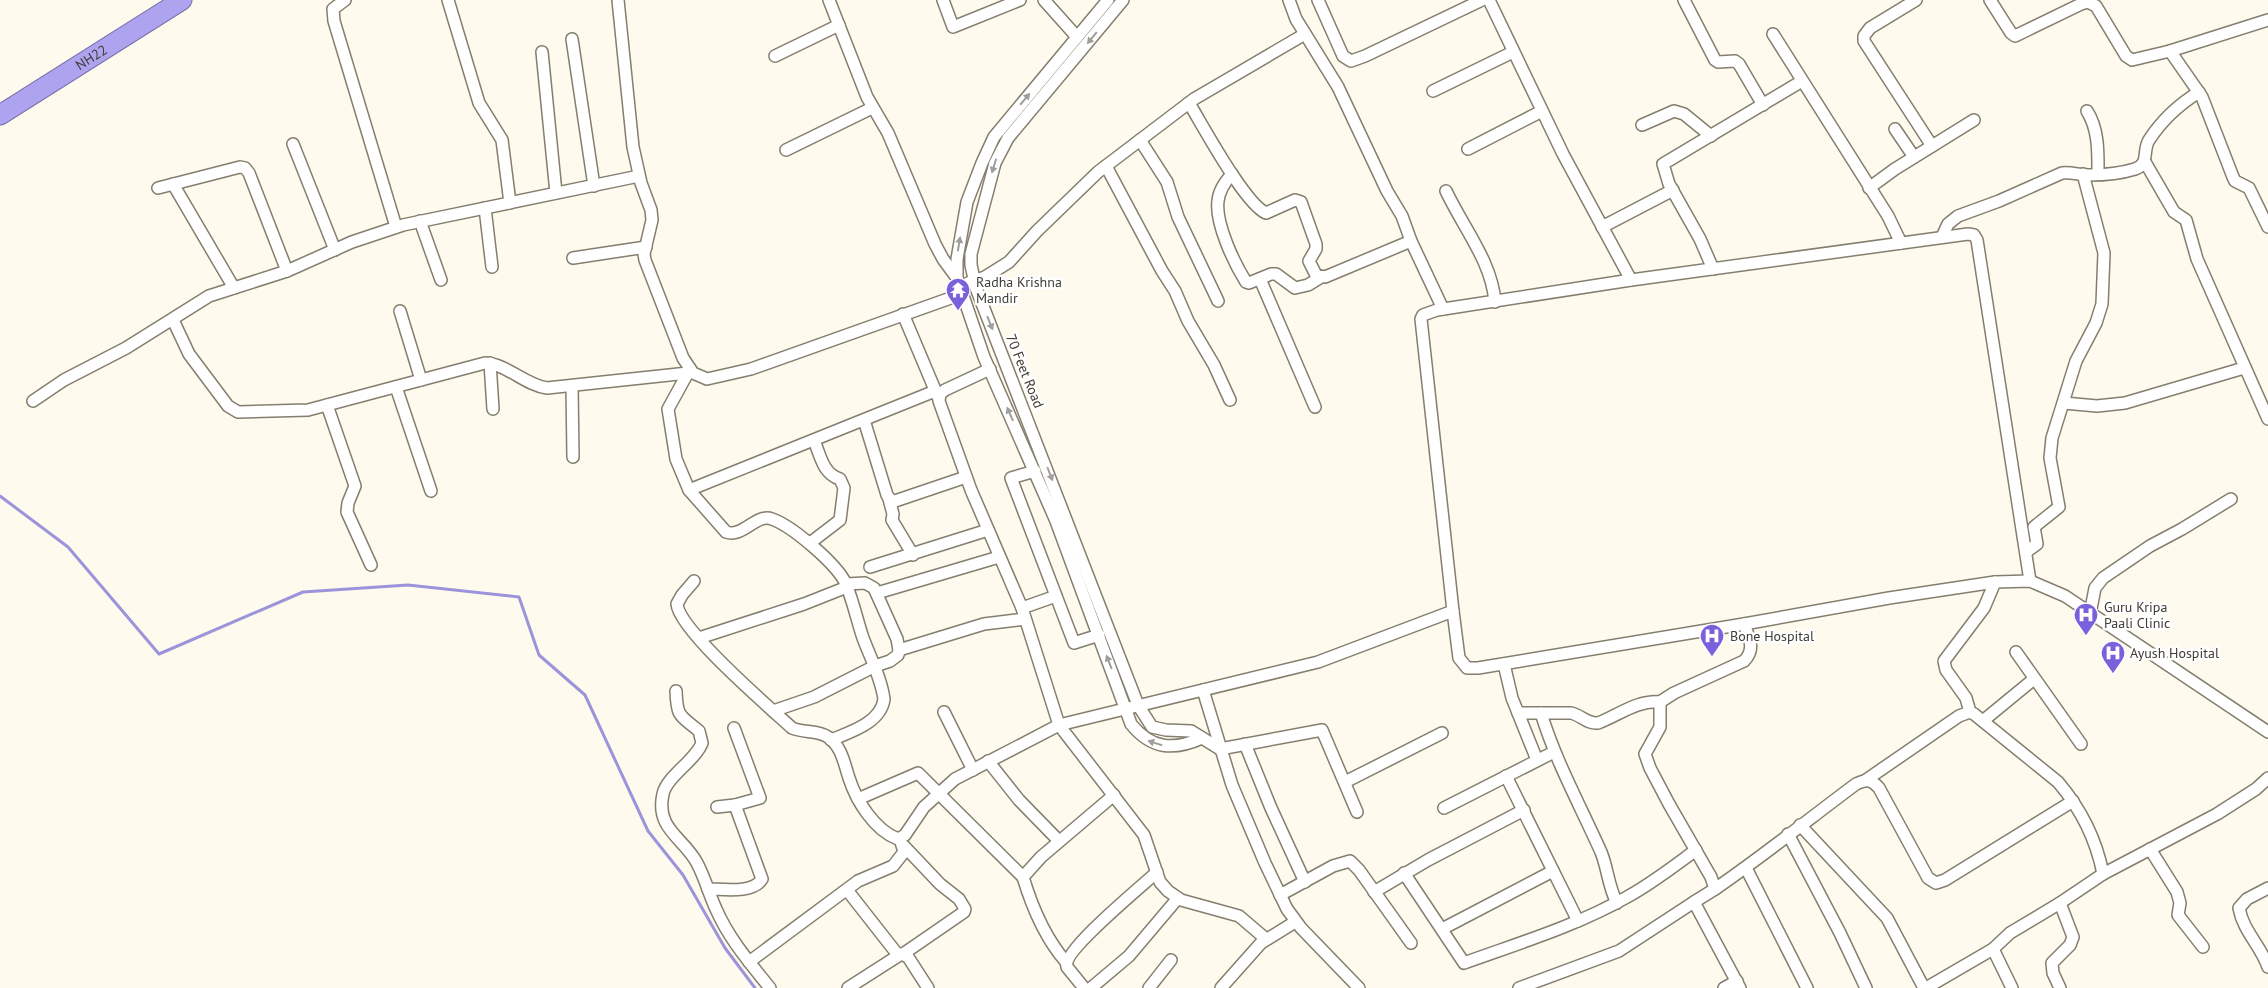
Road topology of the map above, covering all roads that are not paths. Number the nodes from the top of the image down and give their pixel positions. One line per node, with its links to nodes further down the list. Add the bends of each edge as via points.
1 (182, 0): 36 (highway, NH22)
2 (345, 0): 66 (street, via 333,9 334,21)
3 (448, 0): 62 (street, via 479,103 502,140)
4 (618, 0): 54 (street, via 633,147)
5 (829, 0): 19 (street)
6 (943, 0): 7 (street, via 952,27)
7 (1020, 0)
8 (1044, 0): 22 (street)
9 (1123, 0): 17 (street, 70 Feet Road)
10 (1288, 0): 20 (street)
11 (1318, 0): 12 (street); 16 (street, via 1343,56 1351,61)
12 (1326, 0)
13 (1684, 0): 32 (street, via 1715,60 1739,64)
14 (1916, 0): 45 (street, via 1870,28 1864,41)
15 (1990, 0): 24 (street, via 2015,36 2088,2 2096,6 2126,56 2132,60)
16 (1491, 1): 26 (street)
17 (1108, 6): 22 (street, 70 Feet Road); 43 (street, 70 Feet Road, one-way to 43)
18 (2268, 20): 24 (street)
19 (839, 25): 27 (street); 33 (street)
20 (1305, 34): 31 (street); 70 (street, via 1338,87 1402,216)
21 (1773, 34): 28 (street)
22 (1077, 37): 40 (street, 70 Feet Road, one-way to 22)
23 (572, 39): 56 (street)
24 (2170, 51): 30 (street)
25 (542, 52): 61 (street)
26 (1513, 52): 29 (street); 35 (street)
27 (775, 56)
28 (1802, 81): 32 (street); 58 (street)
29 (1433, 91)
30 (2199, 92): 49 (street, via 2170,113 2149,141); 64 (street, via 2235,181 2249,188)
31 (1189, 103): 42 (street); 51 (street)
32 (1764, 105): 41 (street)
33 (872, 108): 47 (street); 83 (street, via 888,133 935,244)
34 (2088, 111): 53 (street, via 2097,140)
35 (1542, 112): 46 (street); 68 (street)
36 (0, 115)
37 (1974, 120): 45 (street)
38 (1642, 125): 41 (street, via 1674,111 1684,114)
39 (1895, 129): 48 (street)
40 (997, 134): 43 (street); 83 (street, 70 Feet Road, one-way to 40, via 957,259 967,202)
41 (1711, 136): 59 (street, via 1664,164)
42 (1140, 140): 50 (street); 85 (street, via 1167,182 1178,217)
43 (1006, 141): 82 (street, 70 Feet Road, one-way to 82, via 995,163 973,246 971,265)
44 (293, 144): 73 (street)
45 (1932, 146): 48 (street)
46 (1468, 149)
47 (786, 150)
48 (1914, 157): 58 (street)
49 (2145, 162): 53 (street, via 2135,169); 92 (street, via 2174,212 2186,220 2197,258)
50 (1106, 166): 82 (street, via 1037,230 1009,262); 99 (street)
51 (1232, 174): 78 (street, via 1259,209 1266,213 1294,200 1301,202 1316,244 1309,262 1316,275); 79 (street, via 1218,199 1219,218 1232,256 1246,282)
52 (2083, 174): 53 (street); 69 (street, via 2062,173 1958,216 1948,224); 101 (street, via 2104,254 2102,304 2076,361)
53 (2098, 174)
54 (639, 176): 56 (street); 72 (street, via 651,210)
55 (173, 184): 57 (street); 77 (street, via 245,168); 84 (street)
56 (594, 186): 61 (street)
57 (158, 188)
58 (1869, 188): 71 (street)
59 (1673, 190): 68 (street); 76 (street)
60 (1446, 191): 86 (street, via 1484,261)
61 (556, 194): 62 (street)
62 (510, 203): 63 (street)
63 (484, 208): 65 (street); 75 (street)
64 (2265, 213): 67 (street)
65 (420, 221): 66 (street); 80 (street)
66 (396, 227): 73 (street)
67 (2268, 227)
68 (1602, 228): 81 (street)
69 (1942, 237): 71 (street); 117 (street, via 1968,234 1974,235 1976,240)
70 (1411, 242): 78 (street); 87 (street)
71 (1901, 243): 76 (street)
72 (646, 247): 74 (street); 94 (street, via 645,260)
73 (335, 250): 77 (street)
74 (572, 258)
75 (492, 267)
76 (1713, 269): 81 (street)
77 (287, 271): 84 (street)
78 (1321, 277): 79 (street, via 1308,285 1294,288 1276,274)
79 (1260, 279): 103 (street)
80 (441, 280)
81 (1631, 280): 86 (street)
82 (974, 282): 83 (street); 142 (street, 70 Feet Road, one-way to 142)
83 (959, 286): 89 (street); 93 (street, 70 Feet Road)
84 (234, 288): 90 (street, via 209,296)
85 (1218, 301)
86 (1495, 302): 87 (street)
87 (1443, 309): 128 (street, via 1428,312 1421,320)
88 (400, 311): 95 (street)
89 (903, 314): 94 (street, via 751,369 707,379); 98 (street)
90 (173, 320): 100 (street, via 64,380); 102 (street, via 189,354 233,410 301,411)
91 (490, 363): 95 (street); 97 (street, via 541,387); 104 (street)
92 (2244, 368): 101 (street, via 2125,403 2097,406); 105 (street)
93 (990, 369): 98 (street); 109 (street, 70 Feet Road, one-way to 93)
94 (689, 371): 97 (street); 111 (street, via 670,403 668,415 676,459)
95 (421, 380): 96 (street)
96 (396, 386): 102 (street); 112 (street)
97 (572, 386): 108 (street)
98 (937, 396): 106 (street); 110 (street)
99 (1230, 400)
100 (33, 401)
101 (2064, 403): 117 (street, via 2052,438 2050,458 2059,506 2034,527 2037,544)
102 (327, 405): 120 (street, via 355,486 347,512)
103 (1315, 407)
104 (493, 409)
105 (2268, 419)
106 (864, 420): 107 (street); 113 (street)
107 (814, 440): 111 (street); 116 (street, via 828,471 843,482 844,488 840,520)
108 (572, 457)
109 (1035, 471): 127 (street, via 1011,478); 132 (street, 70 Feet Road)
110 (966, 477): 113 (street, via 896,501); 115 (street)
111 (689, 490): 116 (street, via 726,532 735,533 768,518)
112 (431, 491)
113 (889, 499): 118 (street, via 892,520)
114 (2231, 499): 130 (street, via 2150,546 2103,578 2095,588)
115 (988, 530): 118 (street); 119 (street)
116 (810, 543): 125 (street)
117 (2026, 552): 123 (street)
118 (913, 555): 121 (street)
119 (999, 557): 126 (street); 129 (street)
120 (371, 565)
121 (870, 567)
122 (694, 581): 133 (street, via 677,607)
123 (2030, 581): 124 (street); 130 (street, via 2056,591)
124 (1995, 582): 131 (street); 146 (street, via 1984,608 1944,661 1946,670 1966,698)
125 (846, 585): 126 (street, via 868,584); 133 (street, via 804,604); 137 (street)
126 (877, 593): 134 (street)
127 (1056, 596): 129 (street); 132 (street, via 1074,643)
128 (1453, 611): 136 (street, via 1462,664 1467,668 1478,668); 139 (street, via 1318,662)
129 (1023, 613): 134 (street); 150 (street)
130 (2090, 614): 152 (street)
131 (1744, 624): 136 (street); 141 (street, via 1752,648 1744,661 1674,692)
132 (1099, 635): 143 (street, 70 Feet Road, one-way to 132)
133 (699, 638): 144 (street)
134 (899, 650): 137 (street, via 894,658)
135 (2016, 652): 138 (street)
136 (1504, 664): 147 (street)
137 (875, 666): 144 (street, via 814,697); 155 (street, via 883,692 883,706 879,713 867,723)
138 (2034, 678): 149 (street); 157 (street)
139 (1203, 690): 142 (street); 158 (street)
140 (676, 691): 190 (street, via 680,715 699,731 702,743 664,790 662,804 672,835 697,862)
141 (1660, 702): 148 (street, via 1640,704 1598,723 1577,714); 181 (street, via 1660,727 1646,749 1647,762)
142 (1138, 705): 143 (street); 154 (street, 70 Feet Road, via 1157,730 1191,731)
143 (1126, 708): 150 (street); 154 (street, 70 Feet Road, one-way to 143, via 1180,745 1153,743 1131,724)
144 (773, 711): 155 (street, via 798,731 821,734)
145 (944, 712): 162 (street)
146 (1970, 712): 149 (street); 165 (street, via 1959,716)
147 (1518, 713): 148 (street); 160 (street)
148 (1541, 713): 159 (street)
149 (1984, 720): 170 (street, via 2058,782)
150 (1059, 725): 161 (street); 168 (street)
151 (734, 728): 171 (street, via 760,798)
152 (2268, 732)
153 (1442, 733): 166 (street)
154 (1202, 738): 158 (street)
155 (832, 740): 169 (street, via 843,757)
156 (1246, 744): 158 (street); 166 (street, via 1322,730); 188 (street)
157 (2081, 744)
158 (1220, 749): 194 (street, via 1247,822)
159 (1554, 752): 160 (street); 197 (street, via 1601,852)
160 (1537, 760): 163 (street)
161 (988, 762): 162 (street); 178 (street, via 1019,800)
162 (973, 770): 167 (street, via 955,779)
163 (1506, 776): 173 (street); 174 (street)
164 (2268, 778): 180 (street, via 2227,809)
165 (1866, 780): 170 (street, via 1873,781 1879,788 1928,878 1936,882 1945,880); 176 (street)
166 (1345, 782): 175 (street)
167 (938, 794): 169 (street, via 918,773); 179 (street, via 924,807); 187 (street)
168 (1114, 795): 178 (street); 183 (street, via 1144,834)
169 (858, 799): 179 (street, via 886,833)
170 (2073, 801): 186 (street, via 2090,830 2099,853)
171 (735, 805): 172 (street); 190 (street, via 762,880 746,888)
172 (717, 807)
173 (1444, 808)
174 (1524, 810): 184 (street); 185 (street)
175 (1356, 812)
176 (1800, 825): 177 (street); 224 (street, via 1887,918)
177 (1788, 834): 182 (street); 223 (street)
178 (1060, 841): 187 (street)
179 (902, 842): 192 (street, via 903,856 893,866 862,879); 206 (street, via 965,909)
180 (2150, 849): 186 (street); 204 (street, via 2177,892 2178,914)
181 (1696, 850): 191 (street, via 1712,877); 197 (street)
182 (1746, 868): 191 (street); 222 (street)
183 (1157, 872): 195 (street, via 1164,887); 209 (street, via 1095,928)
184 (1553, 872): 199 (street); 201 (street)
185 (1404, 873): 193 (street); 201 (street)
186 (2102, 874): 198 (street)
187 (1022, 877): 209 (street, via 1031,903)
188 (1305, 882): 193 (street, via 1350,861); 194 (street)
189 (2268, 888): 210 (street, via 2247,899 2239,908)
190 (708, 889): 208 (street, via 723,923)
191 (1715, 889): 196 (street)
192 (847, 890): 206 (street); 208 (street)
193 (1374, 892): 203 (street)
194 (1280, 895): 200 (street)
195 (1178, 898): 202 (street, via 1239,916); 216 (street, via 1129,956)
196 (1694, 902): 211 (street); 220 (street, via 1619,951)
197 (1617, 903): 199 (street)
198 (2060, 903): 205 (street, via 2010,933); 226 (street, via 2074,938 2052,963)
199 (1578, 921): 201 (street, via 1464,963)
200 (1296, 922): 202 (street); 219 (street)
201 (1442, 929)
202 (1266, 939): 218 (street)
203 (1411, 943)
204 (2203, 947)
205 (1993, 949): 224 (street); 225 (street)
206 (901, 954): 213 (street); 214 (street, via 910,961)
207 (1171, 960): 217 (street)
208 (749, 962): 212 (street)
209 (1066, 962): 215 (street)
210 (2268, 968)
211 (1738, 985): 221 (street)
212 (770, 988)
213 (848, 988)
214 (928, 988)
215 (1084, 988)
216 (1091, 988)
217 (1148, 988)
218 (1221, 988)
219 (1360, 988)
220 (1519, 988)
221 (1724, 988)
222 (1807, 988)
223 (1866, 988)
224 (1925, 988)
225 (2012, 988)
226 (2060, 988)

